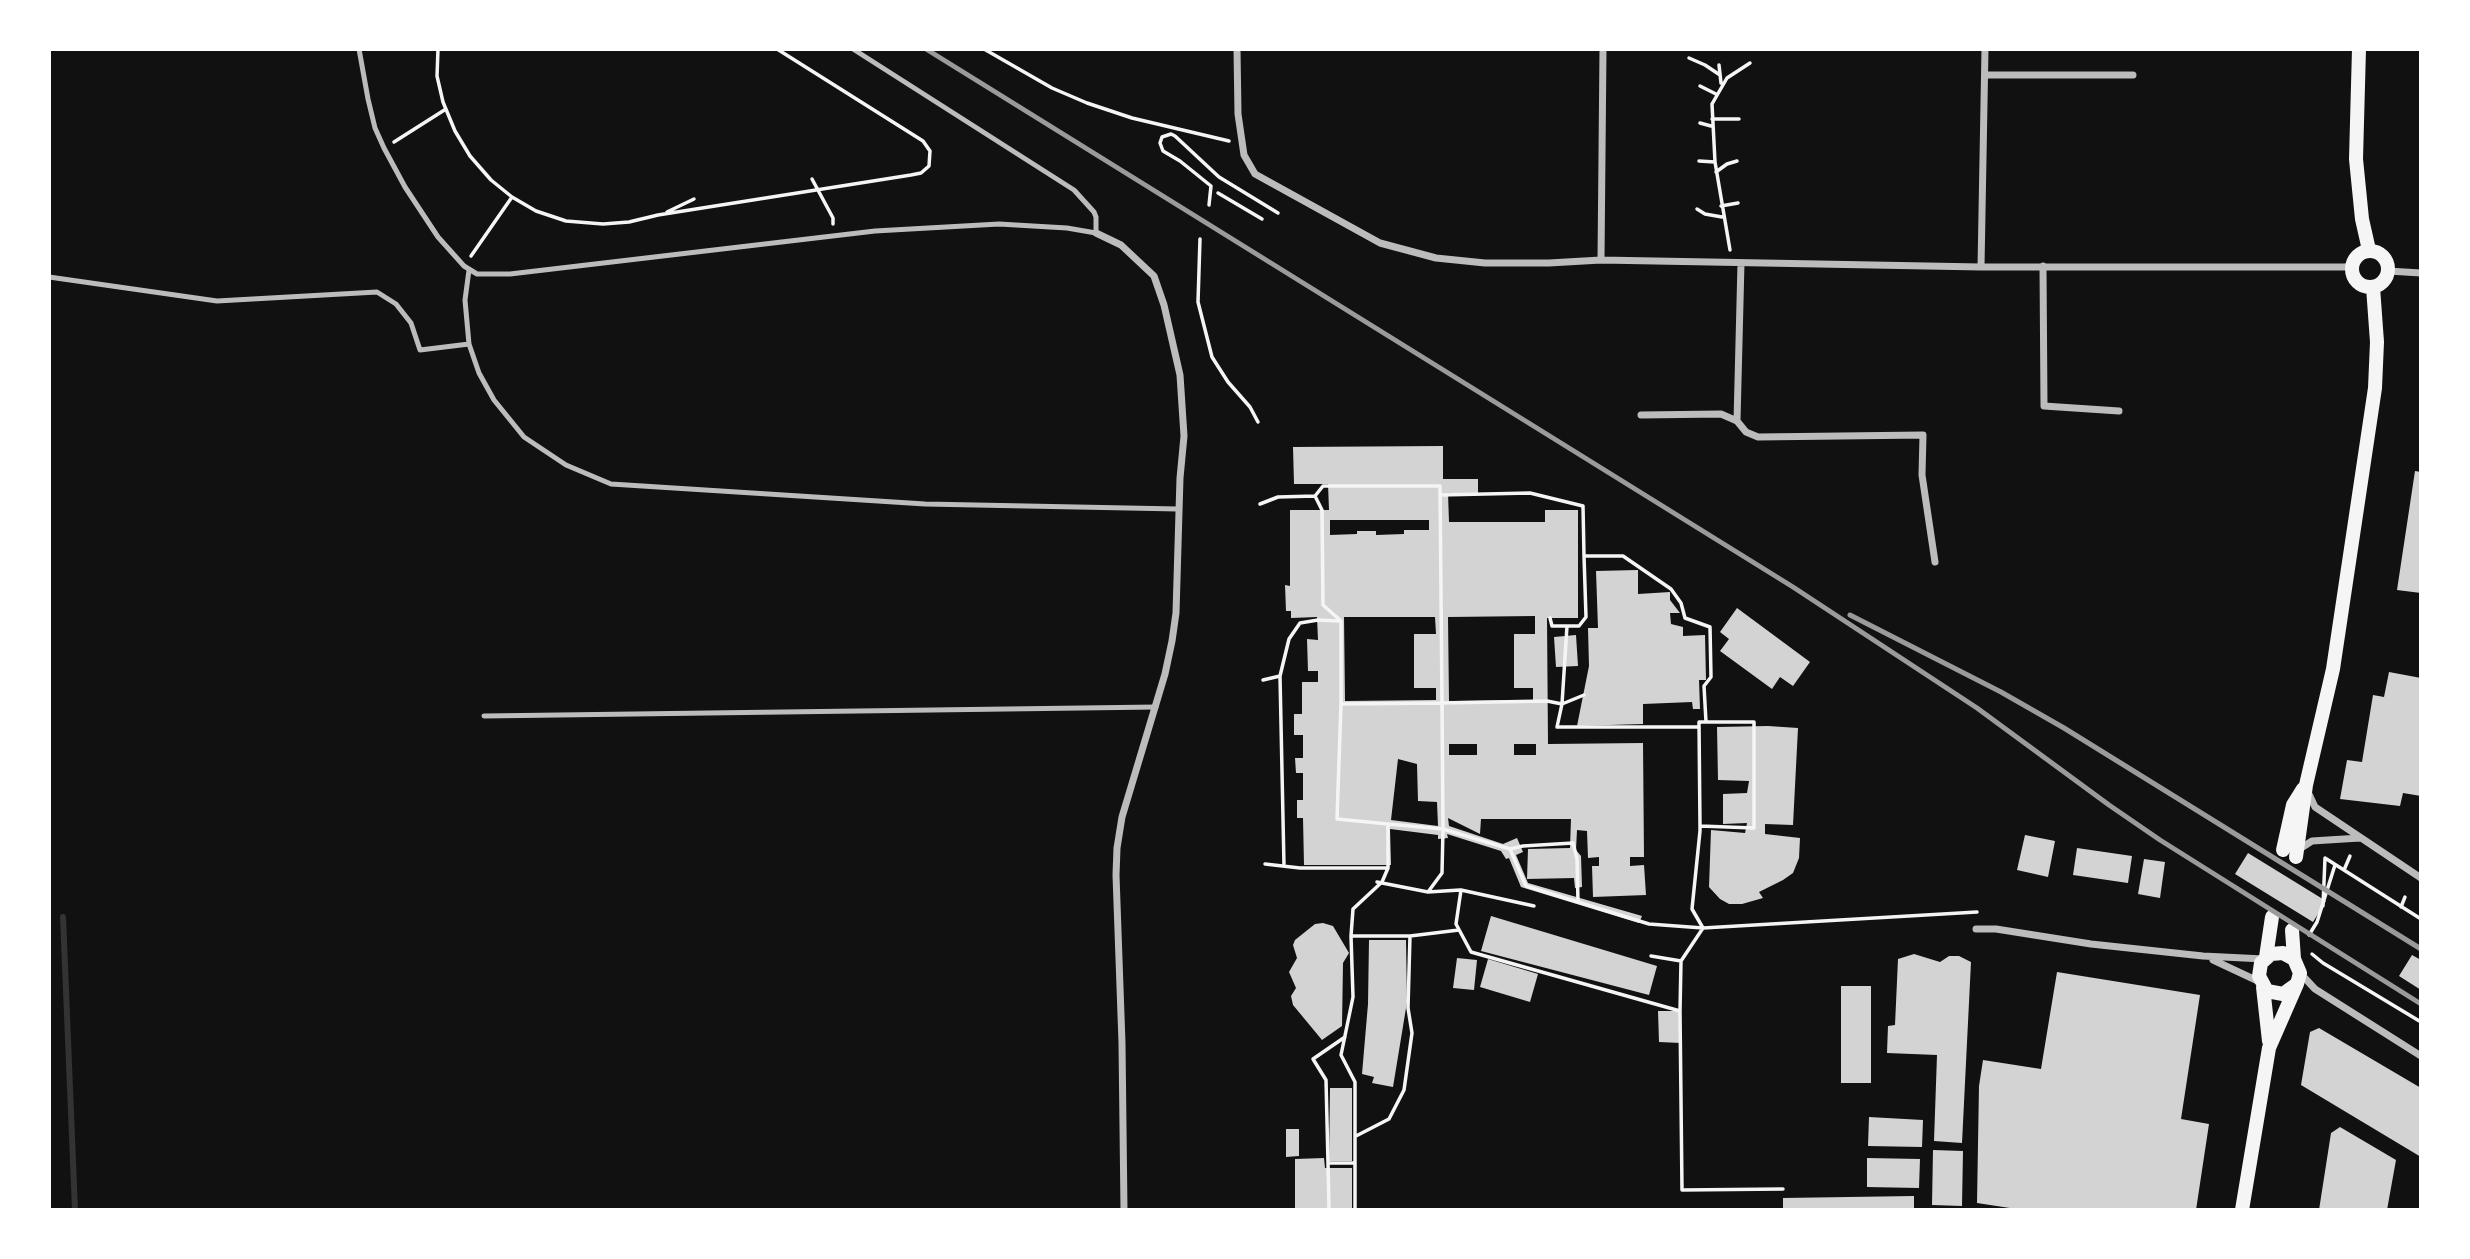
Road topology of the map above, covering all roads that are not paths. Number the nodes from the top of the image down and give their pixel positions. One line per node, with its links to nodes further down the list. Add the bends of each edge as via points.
1 (359, 49): 16 (lane, via 375,128 384,148 438,237)
2 (853, 49): 9 (lane, via 1074,190 1094,212)
3 (1237, 49): 11 (street, via 1244,155 1255,174 1266,181 1380,243 1436,258 1498,263)
4 (1603, 49): 11 (street)
5 (1985, 49): 7 (street)
6 (2359, 49): 10 (main road, via 2356,159)
7 (1985, 75): 8 (street); 14 (street)
8 (2133, 75)
9 (1096, 233): 16 (lane, via 999,224 875,231 510,274 477,274); 25 (street, via 1121,245 1154,276 1164,305 1180,375 1184,436)
10 (2369, 250): 15 (main road, via 2357,255); 17 (main road, via 2385,258)
11 (1601, 260): 12 (street)
12 (1741, 263): 14 (street); 24 (street)
13 (2043, 266): 14 (street); 15 (street); 22 (street, via 2044,406)
14 (1981, 267)
15 (2351, 267): 20 (main road, via 2356,281)
16 (466, 268): 21 (lane)
17 (2388, 271): 18 (street); 20 (main road, via 2383,282)
18 (2421, 273)
19 (49, 277): 21 (lane, via 234,301 377,292 396,304 411,323 420,350)
20 (2373, 287): 29 (main road, via 2375,388 2333,668)
21 (469, 344): 25 (lane, via 494,400 524,437 566,465 611,484 925,504)
22 (2119, 411)
23 (1641, 415): 24 (street, via 1721,414)
24 (1737, 421): 26 (street, via 1758,437 1923,435 1922,475)
25 (1178, 509): 27 (street, via 1176,613)
26 (1935, 562)
27 (1156, 707): 28 (lane); 43 (street, via 1117,848)
28 (484, 716)
29 (2306, 785): 30 (street, via 2315,807); 31 (main road)
30 (2361, 838): 31 (street, via 2312,841); 32 (street)
31 (2292, 853)
32 (2421, 878)
33 (2273, 917): 37 (main road)
34 (1976, 929): 36 (street)
35 (2292, 930): 38 (main road)
36 (2203, 957): 37 (street); 40 (street)
37 (2265, 958): 38 (main road, via 2283,953); 40 (main road, via 2259,969)
38 (2294, 959): 39 (main road)
39 (2298, 978): 40 (main road, via 2283,994); 41 (main road); 42 (street)
40 (2262, 985): 41 (main road)
41 (2269, 1048): 44 (main road)
42 (2421, 1056)
43 (1124, 1210)
44 (2242, 1210)

